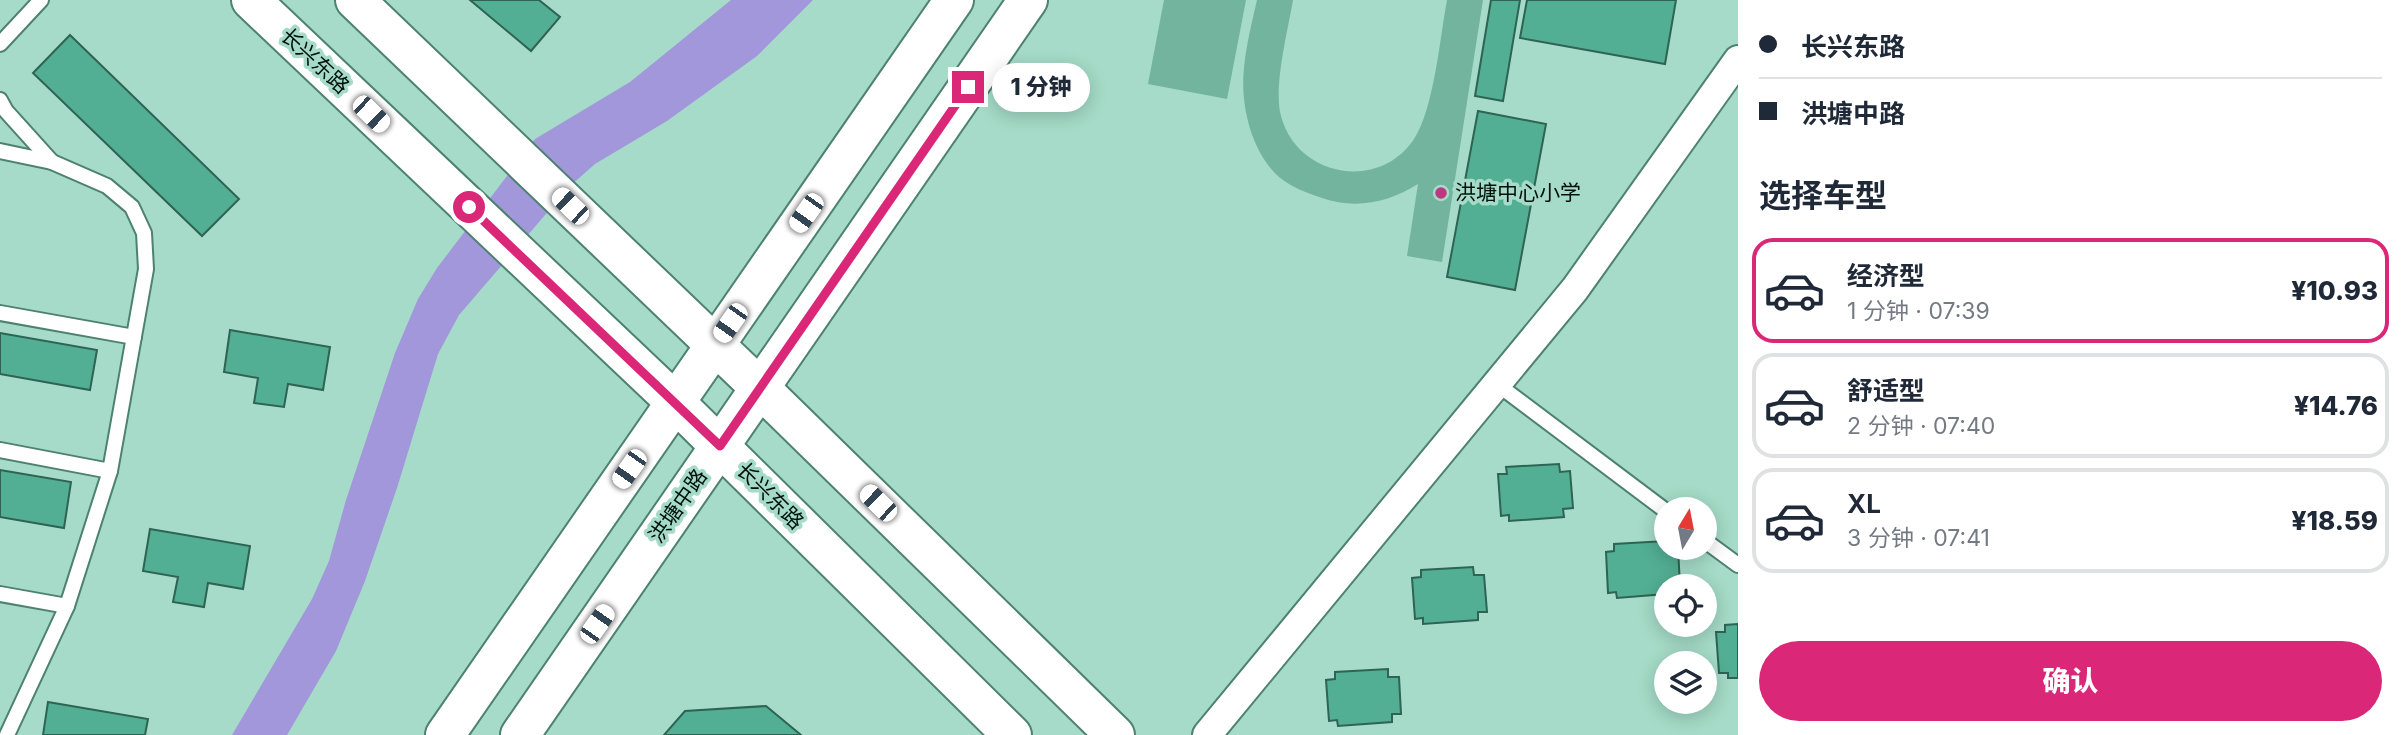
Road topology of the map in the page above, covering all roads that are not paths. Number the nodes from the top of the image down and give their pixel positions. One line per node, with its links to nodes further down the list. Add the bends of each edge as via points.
1 (41, 0): 6 (lane)
2 (251, 0): 16 (main road, 长兴东路)
3 (355, 0): 13 (main road)
4 (954, 0): 13 (main road)
5 (1028, 0): 15 (main road, 洪塘中路)
6 (0, 44)
7 (1738, 60): 14 (street, via 1575,289)
8 (0, 100): 10 (lane)
9 (0, 151): 10 (lane)
10 (52, 162): 12 (lane, via 107,186 132,207 140,224 146,269)
11 (0, 313): 12 (lane)
12 (134, 337): 19 (lane)
13 (715, 345): 15 (main road); 16 (main road)
14 (1497, 384): 20 (lane); 30 (street)
15 (760, 388): 17 (main road, 洪塘中路); 29 (main road)
16 (675, 402): 17 (main road, 长兴东路); 26 (main road)
17 (720, 446): 27 (main road, 洪塘中路); 28 (main road, 长兴东路)
18 (0, 450): 19 (lane)
19 (110, 471): 24 (lane)
20 (1654, 502)
21 (1717, 550): 22 (lane)
22 (1738, 565)
23 (0, 594): 24 (lane)
24 (67, 606): 25 (lane)
25 (7, 735)
26 (445, 735)
27 (520, 735)
28 (1012, 735)
29 (1115, 735)
30 (1207, 735)

